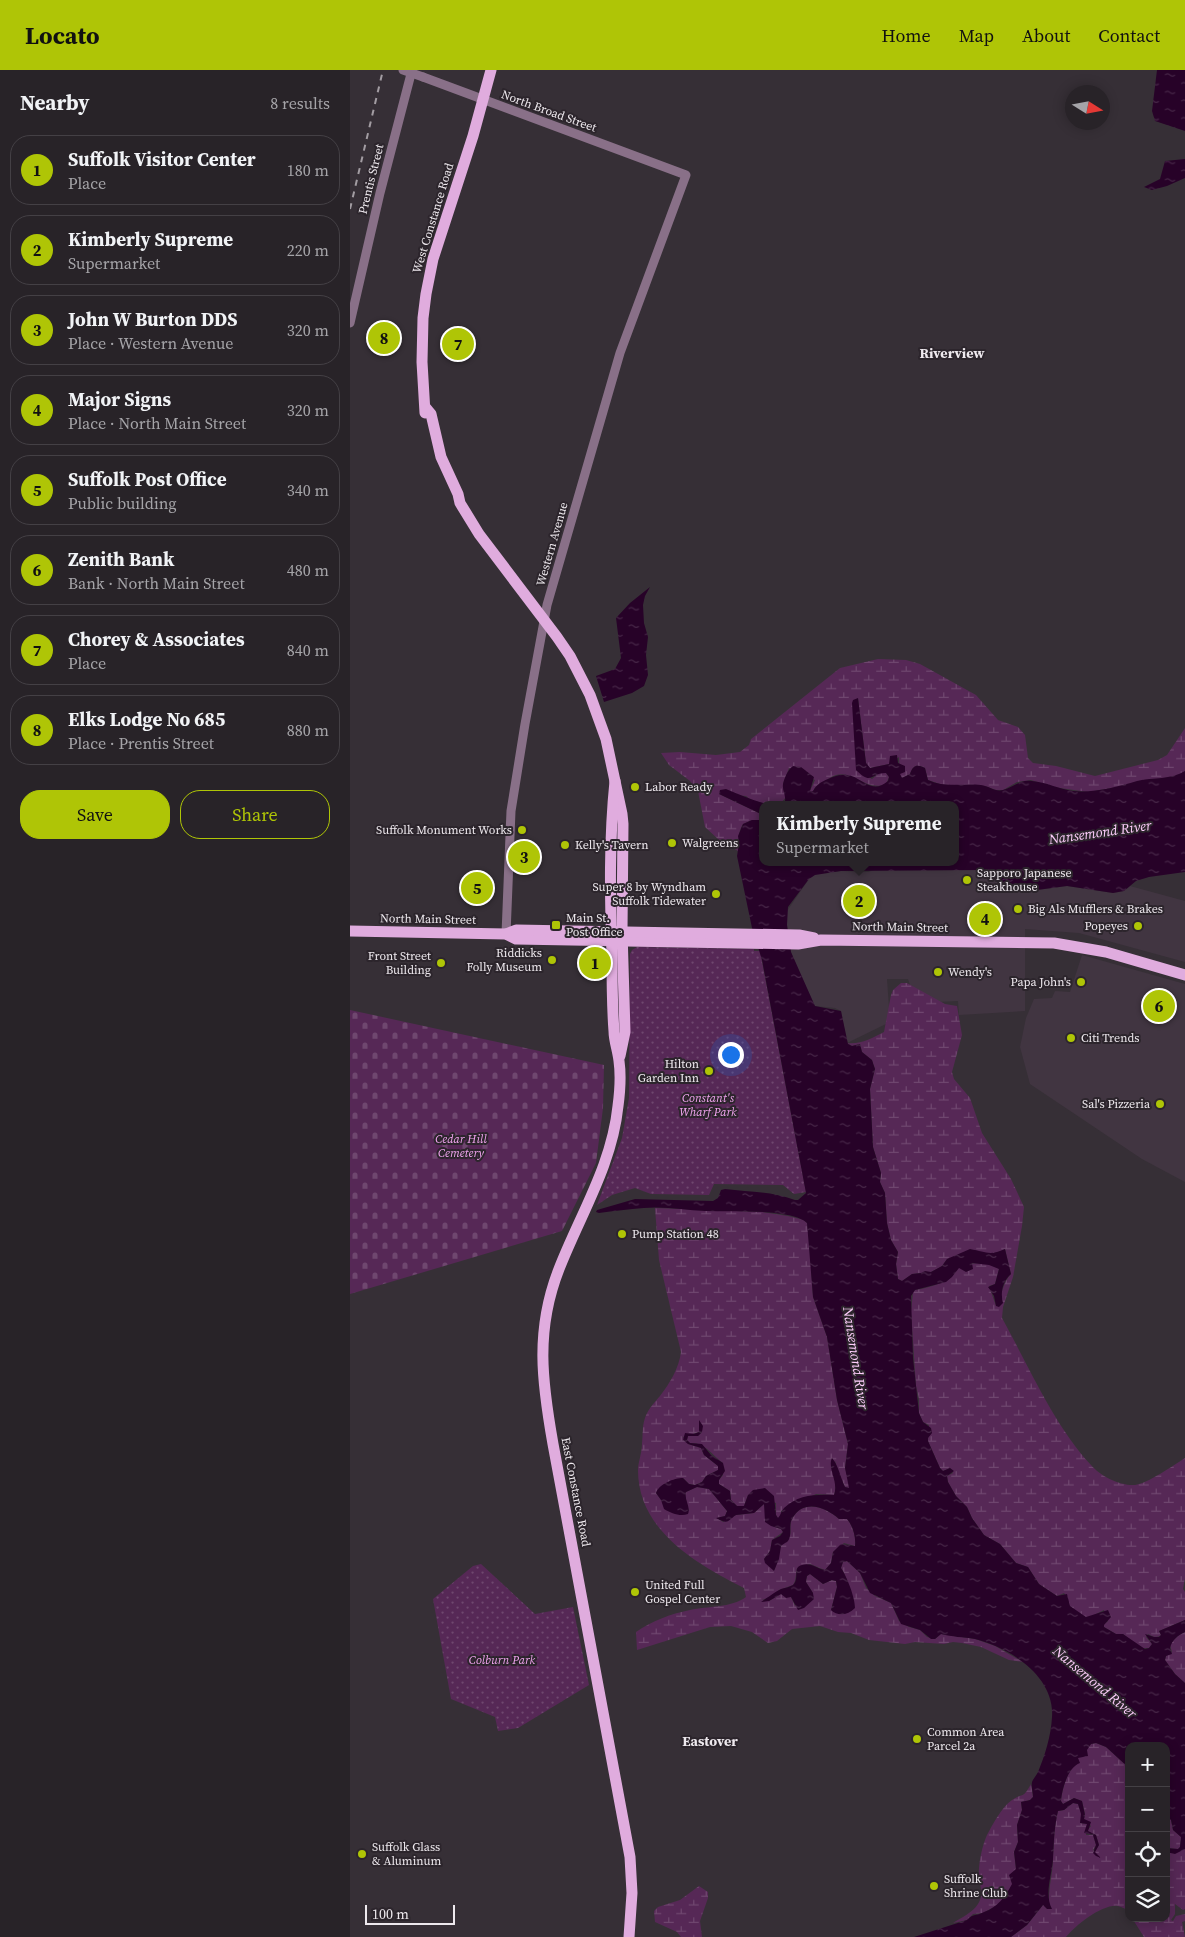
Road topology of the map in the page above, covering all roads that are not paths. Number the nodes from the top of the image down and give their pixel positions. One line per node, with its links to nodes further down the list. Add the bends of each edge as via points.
1 (403, 70): 4 (street, North Broad Street, bridge)
2 (412, 70): 6 (street, Prentis Street)
3 (491, 70): 4 (main road, West Constance Road)
4 (483, 100): 5 (street, North Broad Street); 7 (main road, West Constance Road, via 428,280 422,342 426,428 435,461 454,499)
5 (686, 175): 7 (street, Western Avenue, via 620,353)
6 (350, 324)
7 (544, 620): 9 (street, Western Avenue, via 511,811); 10 (main road, West Constance Road, via 570,656 590,695 606,739 622,814)
8 (350, 931): 9 (main road, North Main Street)
9 (506, 934): 10 (main road, North Main Street, via 516,939)
10 (617, 936): 11 (main road, North Main Street, via 1054,943 1106,952); 12 (main road, East Constance Road, via 614,1032 619,1061 614,1135 552,1289 542,1362 552,1435 630,1856)
11 (1185, 975)
12 (629, 1937)

